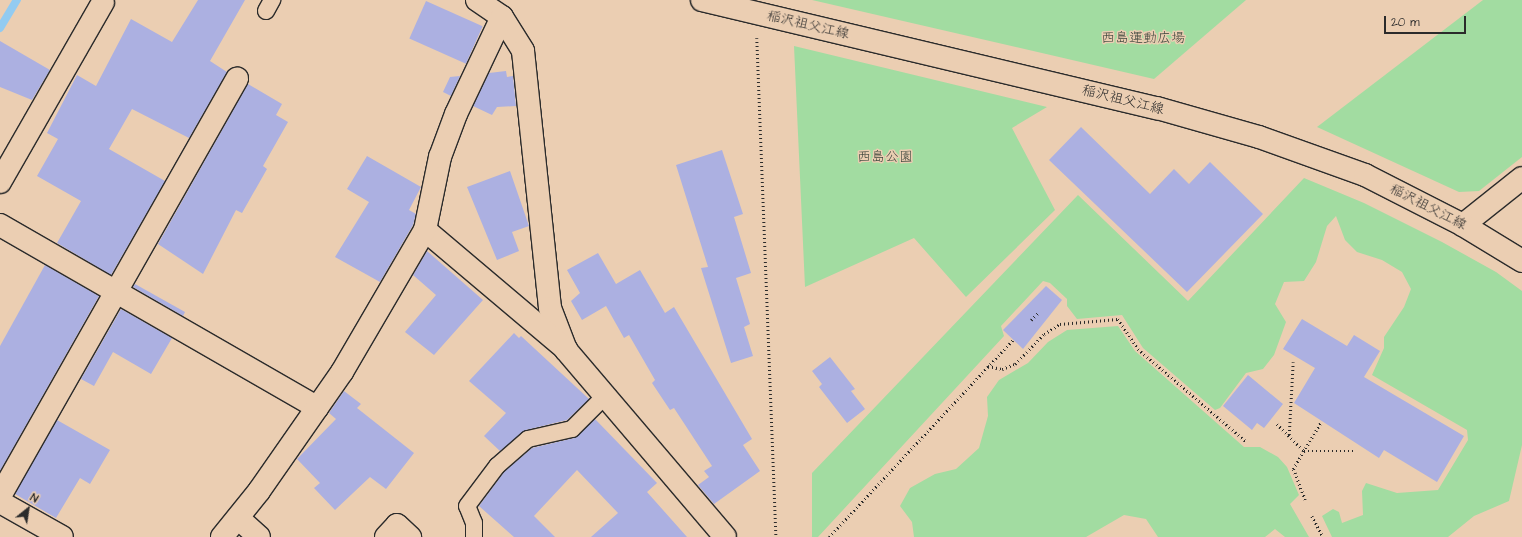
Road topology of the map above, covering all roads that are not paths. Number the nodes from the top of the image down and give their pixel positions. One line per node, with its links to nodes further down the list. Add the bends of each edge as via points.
1 (477, 0): 4 (street)
2 (702, 0): 9 (street, 稲沢祖父江線, via 1157,108 1259,137 1365,175)
3 (104, 2): 7 (street)
4 (502, 17): 10 (street, via 456,114 440,157); 13 (street, via 523,51 550,308)
5 (237, 79): 12 (street)
6 (1522, 178): 9 (street)
7 (0, 182)
8 (0, 225): 12 (street)
9 (1463, 225): 11 (street, 稲沢祖父江線)
10 (425, 230): 13 (street); 15 (street)
11 (1522, 262)
12 (115, 291): 15 (street); 16 (street)
13 (566, 350): 14 (street)
14 (605, 396): 24 (lane, via 572,429 528,439 497,466 467,506 474,522); 25 (street)
15 (317, 408): 18 (street)
16 (0, 496)
17 (0, 502): 19 (street)
18 (238, 518): 20 (street); 21 (street)
19 (62, 537)
20 (222, 537)
21 (259, 537)
22 (386, 537): 23 (street, via 397,525)
23 (410, 537)
24 (474, 537)
25 (725, 537)

